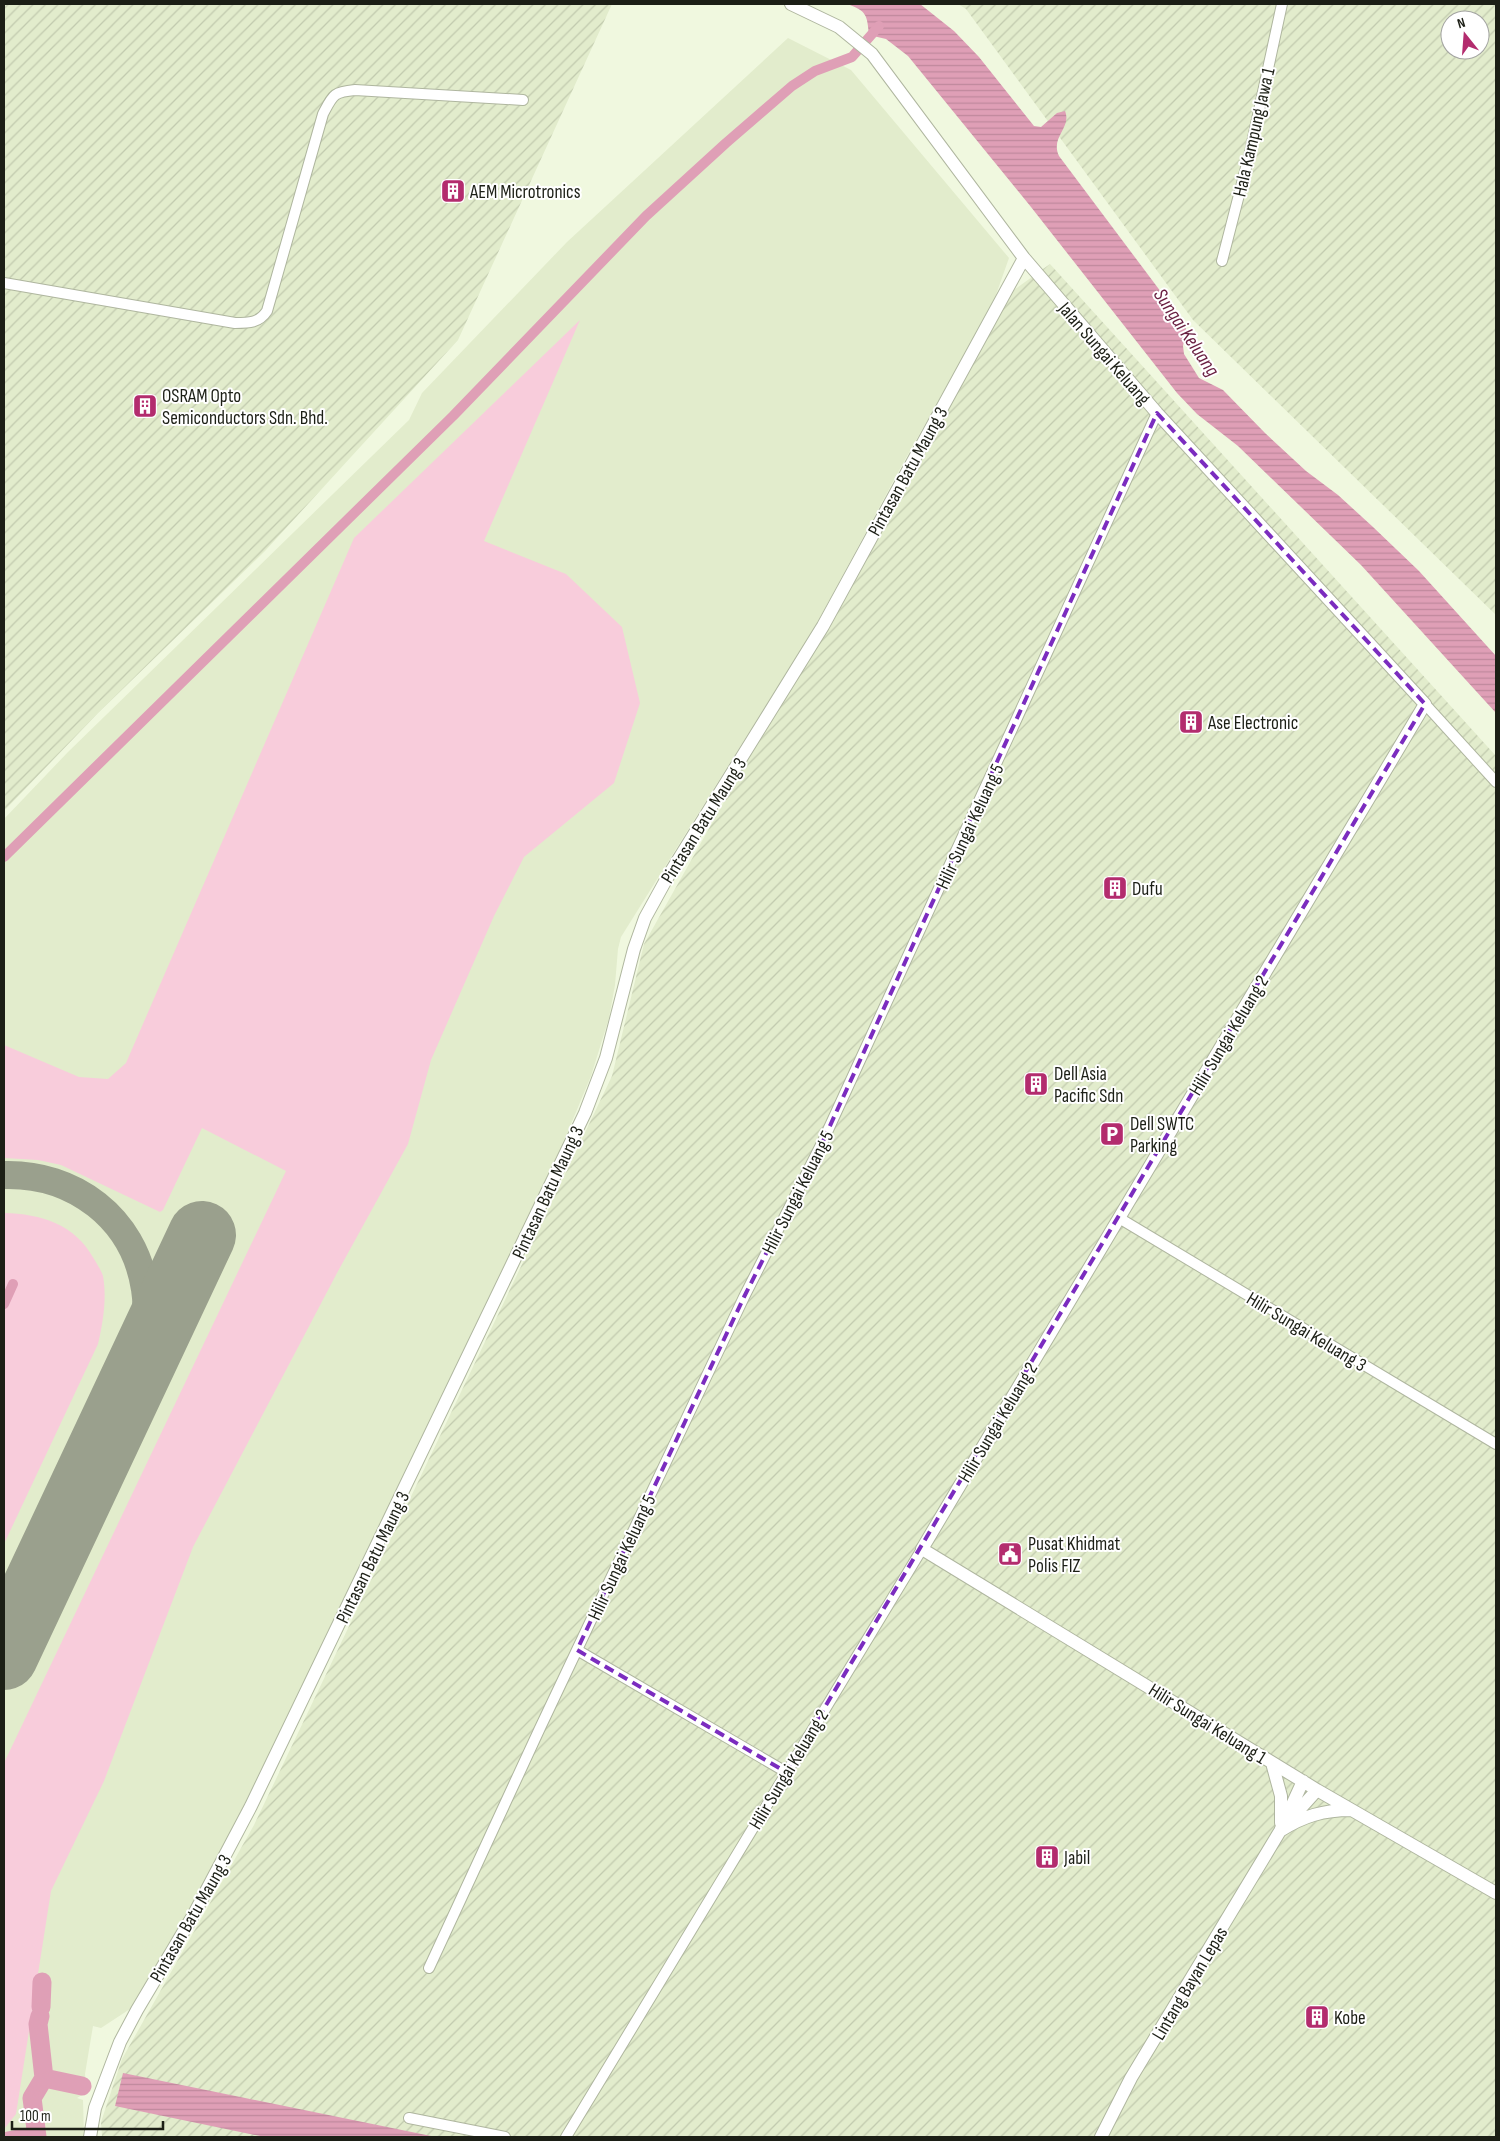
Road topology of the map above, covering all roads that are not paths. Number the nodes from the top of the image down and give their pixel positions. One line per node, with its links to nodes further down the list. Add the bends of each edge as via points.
1 (791, 4): 4 (street, Jalan Sungai Keluang, via 839,27 872,54)
2 (1282, 4): 5 (street, Hala Kampung Jawa 1)
3 (523, 100): 6 (street, via 355,90 333,95 323,114 267,312 262,320 236,323)
4 (1024, 258): 7 (street, Jalan Sungai Keluang); 23 (street, Pintasan Batu Maung 3, via 823,626 645,918 606,1058 585,1113 251,1806 194,1914 120,2042 95,2108)
5 (1222, 261)
6 (4, 283)
7 (1156, 413): 8 (street, Jalan Sungai Keluang); 13 (street, Hilir Sungai Keluang 5, via 823,1141 744,1297)
8 (1425, 704): 9 (street); 10 (street, Hilir Sungai Keluang 2)
9 (1496, 782)
10 (1118, 1218): 11 (street, Hilir Sungai Keluang 3); 12 (street, Hilir Sungai Keluang 2)
11 (1496, 1444)
12 (922, 1549): 14 (street, Hilir Sungai Keluang 1); 15 (street, Hilir Sungai Keluang 2)
13 (577, 1650): 15 (street); 21 (street, Hilir Sungai Keluang 5)
14 (1272, 1763): 16 (street, Hilir Sungai Keluang 1); 19 (street, via 1281,1796)
15 (786, 1772): 25 (street, Hilir Sungai Keluang 2)
16 (1303, 1781): 17 (street, Hilir Sungai Keluang 1); 19 (street, Lintang Bayan Lepas)
17 (1317, 1790): 18 (street, Hilir Sungai Keluang 1); 19 (street, Lintang Bayan Lepas)
18 (1352, 1810): 19 (street, via 1314,1814); 20 (street, Hilir Sungai Keluang 1)
19 (1280, 1831): 26 (street, Lintang Bayan Lepas, via 1123,2093)
20 (1496, 1893)
21 (429, 1968)
22 (409, 2118): 24 (street)
23 (90, 2137)
24 (505, 2137)
25 (566, 2137)
26 (1101, 2137)

